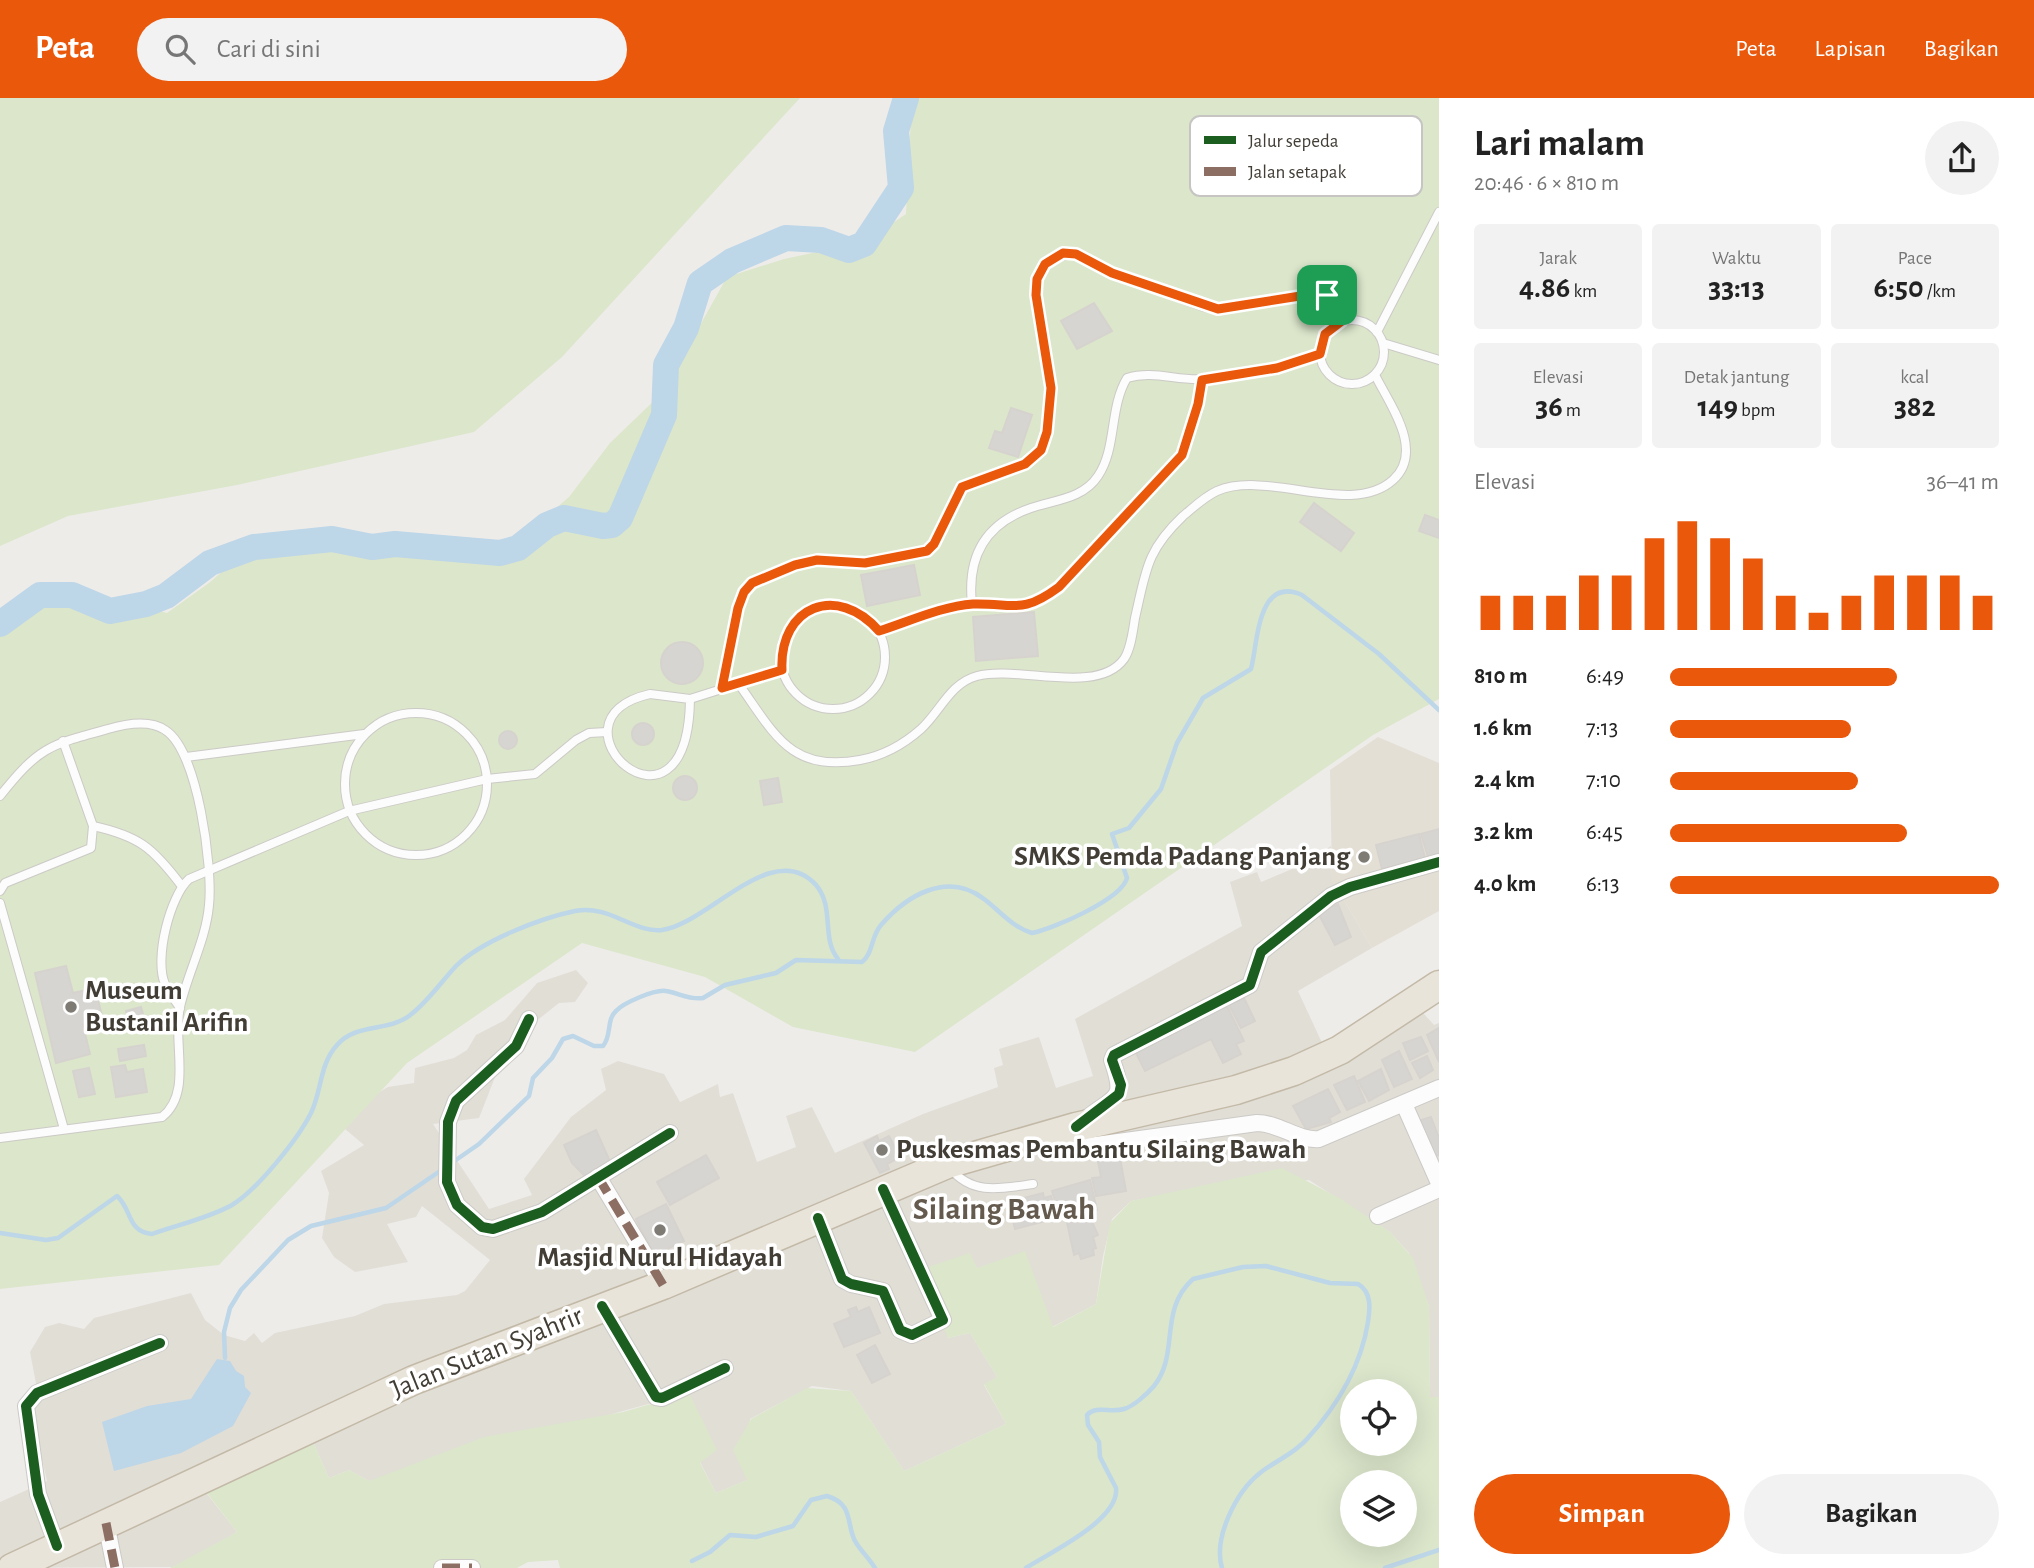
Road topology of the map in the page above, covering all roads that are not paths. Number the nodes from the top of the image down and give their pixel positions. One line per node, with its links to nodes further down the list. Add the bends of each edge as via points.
1 (1439, 212): 3 (lane)
2 (1342, 321): 3 (lane, via 1355,320); 5 (lane, via 1325,334); 13 (lane, via 1333,300 1319,293 1218,309 1112,273 1076,254 1053,257 1037,279 1036,295 1051,388 1041,450 1025,464 962,487 927,551 865,563 817,560 752,583 738,608)
3 (1377, 332): 4 (lane)
4 (1383, 343): 6 (lane); 7 (lane, via 1385,354)
5 (1320, 354): 7 (lane, via 1330,376 1341,382 1353,384); 8 (lane, via 1277,368)
6 (1439, 360)
7 (1376, 375): 12 (lane, via 1408,448 1405,464 1393,480 1359,495 1239,486 1197,503 1154,548 1125,658 1111,671 1091,677 995,672 974,676 955,688 922,728 903,743 872,757 834,764 806,759 780,740)
8 (1202, 380): 9 (lane, via 1182,455 1059,587 1039,602 1022,607); 9 (lane, via 1139,374 1127,378 1098,477 1070,498 1028,509 994,530 972,564)
9 (972, 604): 10 (lane)
10 (879, 631): 11 (lane, via 865,615 845,605 823,605 803,613 788,628 781,648); 11 (lane, via 885,665 868,696 853,705 818,707 789,686)
11 (782, 670): 12 (lane)
12 (738, 682): 13 (lane)
13 (722, 688): 14 (lane)
14 (690, 699): 15 (lane, via 637,697 611,716); 15 (lane, via 687,735 673,768 656,774 630,769 611,750)
15 (607, 732): 19 (lane, via 589,733 576,740 534,774)
16 (364, 734): 18 (lane); 19 (lane, via 386,719 413,713 440,717 464,731 480,753); 21 (lane, via 349,757 344,784)
17 (63, 741): 18 (lane, via 128,723 149,725 176,739); 20 (lane, via 40,752); 22 (lane)
18 (186, 757): 24 (lane)
19 (487, 779): 21 (lane); 21 (lane, via 485,804 474,827 455,844 432,854 407,855 382,848 362,832)
20 (0, 796)
21 (349, 811): 24 (lane)
22 (93, 826): 25 (lane, via 142,842); 26 (lane, via 91,848 5,883)
23 (1439, 862): 34 (street, via 1350,887 1316,906 1261,952 1250,985 1114,1055 1119,1094)
24 (208, 869): 25 (lane); 29 (lane, via 205,930)
25 (181, 885): 29 (lane, via 161,957 164,983)
26 (0, 891)
27 (0, 903): 33 (lane)
28 (1439, 985): 34 (highway, Jalan Sutan Syahrir, via 1340,1050 1294,1071 1236,1090)
29 (180, 1008): 33 (lane, via 177,1100 172,1110 162,1117)
30 (529, 1019): 38 (street, via 516,1046 456,1101 448,1122 447,1182 457,1205 482,1227 493,1229 542,1212)
31 (1439, 1087): 32 (street)
32 (1404, 1104): 34 (street, via 1319,1139 1257,1123 1089,1146); 39 (street)
33 (64, 1129): 36 (lane)
34 (1063, 1131): 37 (highway, Jalan Sutan Syahrir)
35 (670, 1133): 38 (street)
36 (0, 1138)
37 (947, 1164): 40 (lane, via 957,1177 976,1188); 41 (highway, Jalan Sutan Syahrir)
38 (598, 1177): 45 (street)
39 (1439, 1183)
40 (1033, 1184)
41 (883, 1189): 44 (highway, Jalan Sutan Syahrir); 44 (street, via 943,1320 912,1335 900,1330 883,1291 842,1279)
42 (1439, 1189): 43 (street)
43 (1378, 1216)
44 (818, 1218): 45 (highway, Jalan Sutan Syahrir)
45 (663, 1285): 46 (highway, Jalan Sutan Syahrir)
46 (602, 1307): 48 (street, via 656,1397); 49 (highway, Jalan Sutan Syahrir, via 414,1380)
47 (160, 1343): 50 (street, via 37,1393 26,1406 38,1494)
48 (725, 1368)
49 (106, 1523): 50 (highway, Jalan Sutan Syahrir); 52 (street)
50 (57, 1546): 51 (highway, Jalan Sutan Syahrir)
51 (12, 1568)
52 (115, 1568)
53 (442, 1568): 54 (street)
54 (472, 1568)

